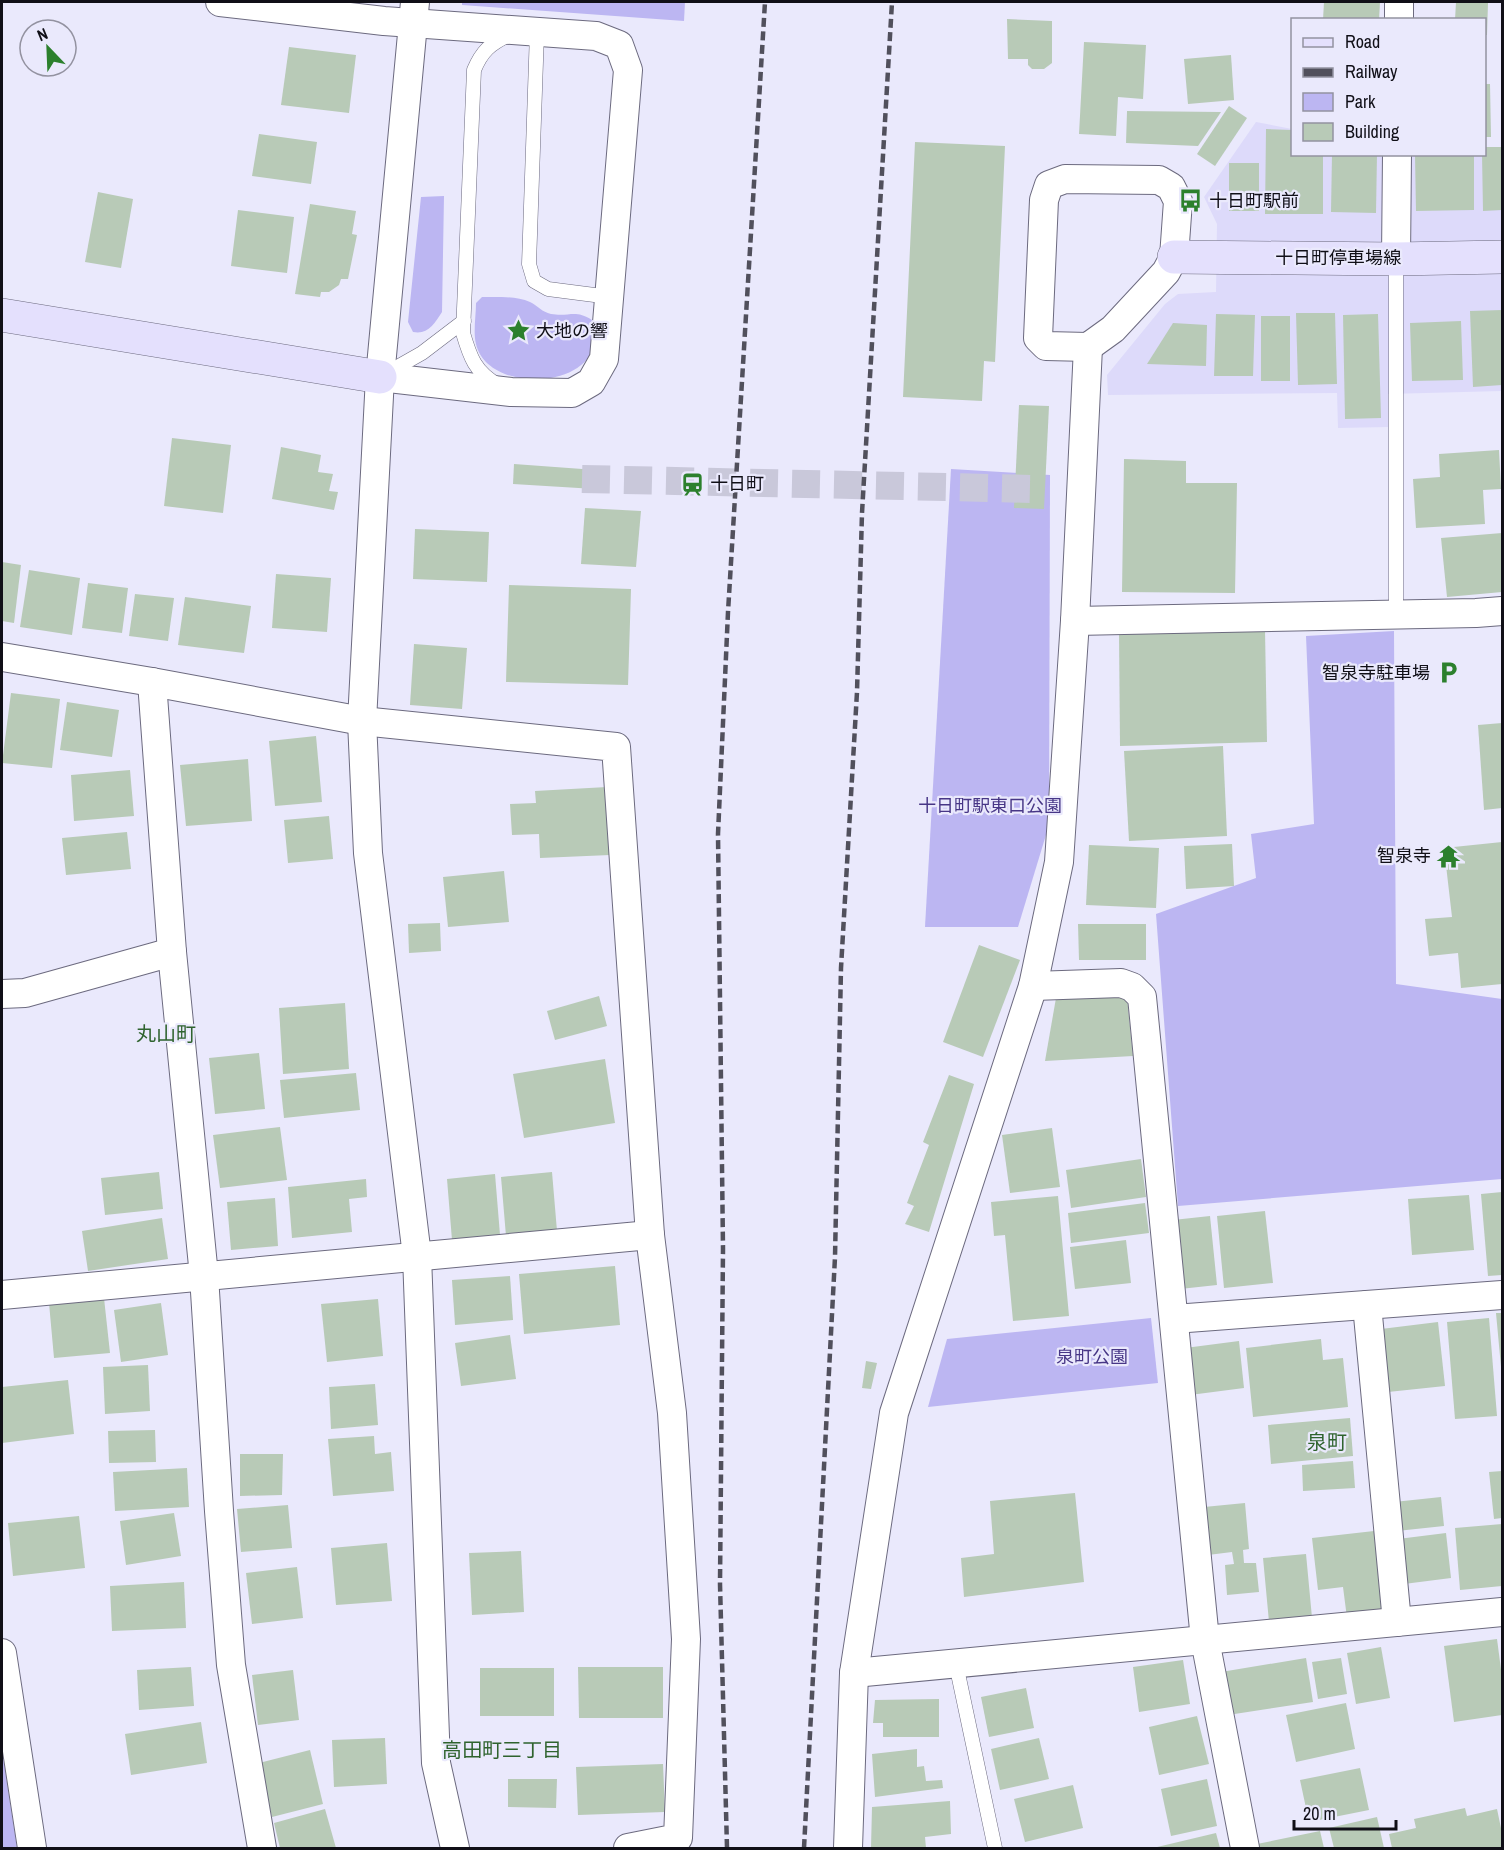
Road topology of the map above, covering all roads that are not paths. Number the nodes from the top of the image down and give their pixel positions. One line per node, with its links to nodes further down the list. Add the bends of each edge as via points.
1 (220, 2): 3 (street)
2 (1399, 2): 4 (street)
3 (414, 13): 5 (street); 14 (street)
4 (1399, 18)
5 (526, 32): 10 (lane, via 529,264 534,281 548,289); 10 (street, via 596,36 618,45 628,70); 12 (lane, via 498,40 480,55 474,70)
6 (1397, 156): 9 (street)
7 (1174, 257): 9 (street, 十日町停車場線); 13 (street, via 1166,272 1113,329); 13 (street, via 1178,201 1171,186 1159,180 1065,178 1049,185 1044,200 1038,338 1046,346)
8 (1503, 257): 9 (street, 十日町停車場線)
9 (1396, 259): 17 (lane)
10 (610, 297): 15 (street, via 604,359 591,382 572,393)
11 (2, 315): 14 (street)
12 (464, 321): 14 (lane, via 422,353); 15 (lane, via 470,357 487,379)
13 (1088, 346): 18 (street)
14 (380, 377): 15 (street); 21 (street)
15 (511, 392)
16 (1503, 611): 17 (street)
17 (1396, 615): 18 (street)
18 (1075, 621): 23 (street, via 1059,862)
19 (2, 657): 20 (street)
20 (152, 682): 21 (street); 22 (street)
21 (362, 721): 25 (street, via 616,747); 26 (street, via 368,853)
22 (172, 952): 24 (street, via 25,993); 27 (street)
23 (1033, 986): 31 (street, via 1120,983 1132,987 1142,997); 37 (street, via 894,1413)
24 (2, 994)
25 (650, 1235): 26 (street); 41 (street, via 672,1413 686,1639 678,1838)
26 (417, 1256): 27 (street); 40 (street, via 436,1763)
27 (204, 1276): 28 (street); 39 (street, via 231,1665)
28 (2, 1295)
29 (1503, 1295): 30 (street)
30 (1367, 1305): 31 (street); 33 (street)
31 (1174, 1319): 34 (street)
32 (1503, 1612): 33 (street)
33 (1397, 1622): 34 (street)
34 (1205, 1640): 36 (street); 44 (street)
35 (2, 1653): 38 (street)
36 (956, 1664): 37 (street); 43 (lane)
37 (854, 1673): 42 (street)
38 (32, 1848)
39 (262, 1848)
40 (455, 1848)
41 (628, 1848)
42 (848, 1848)
43 (995, 1848)
44 (1245, 1848)

